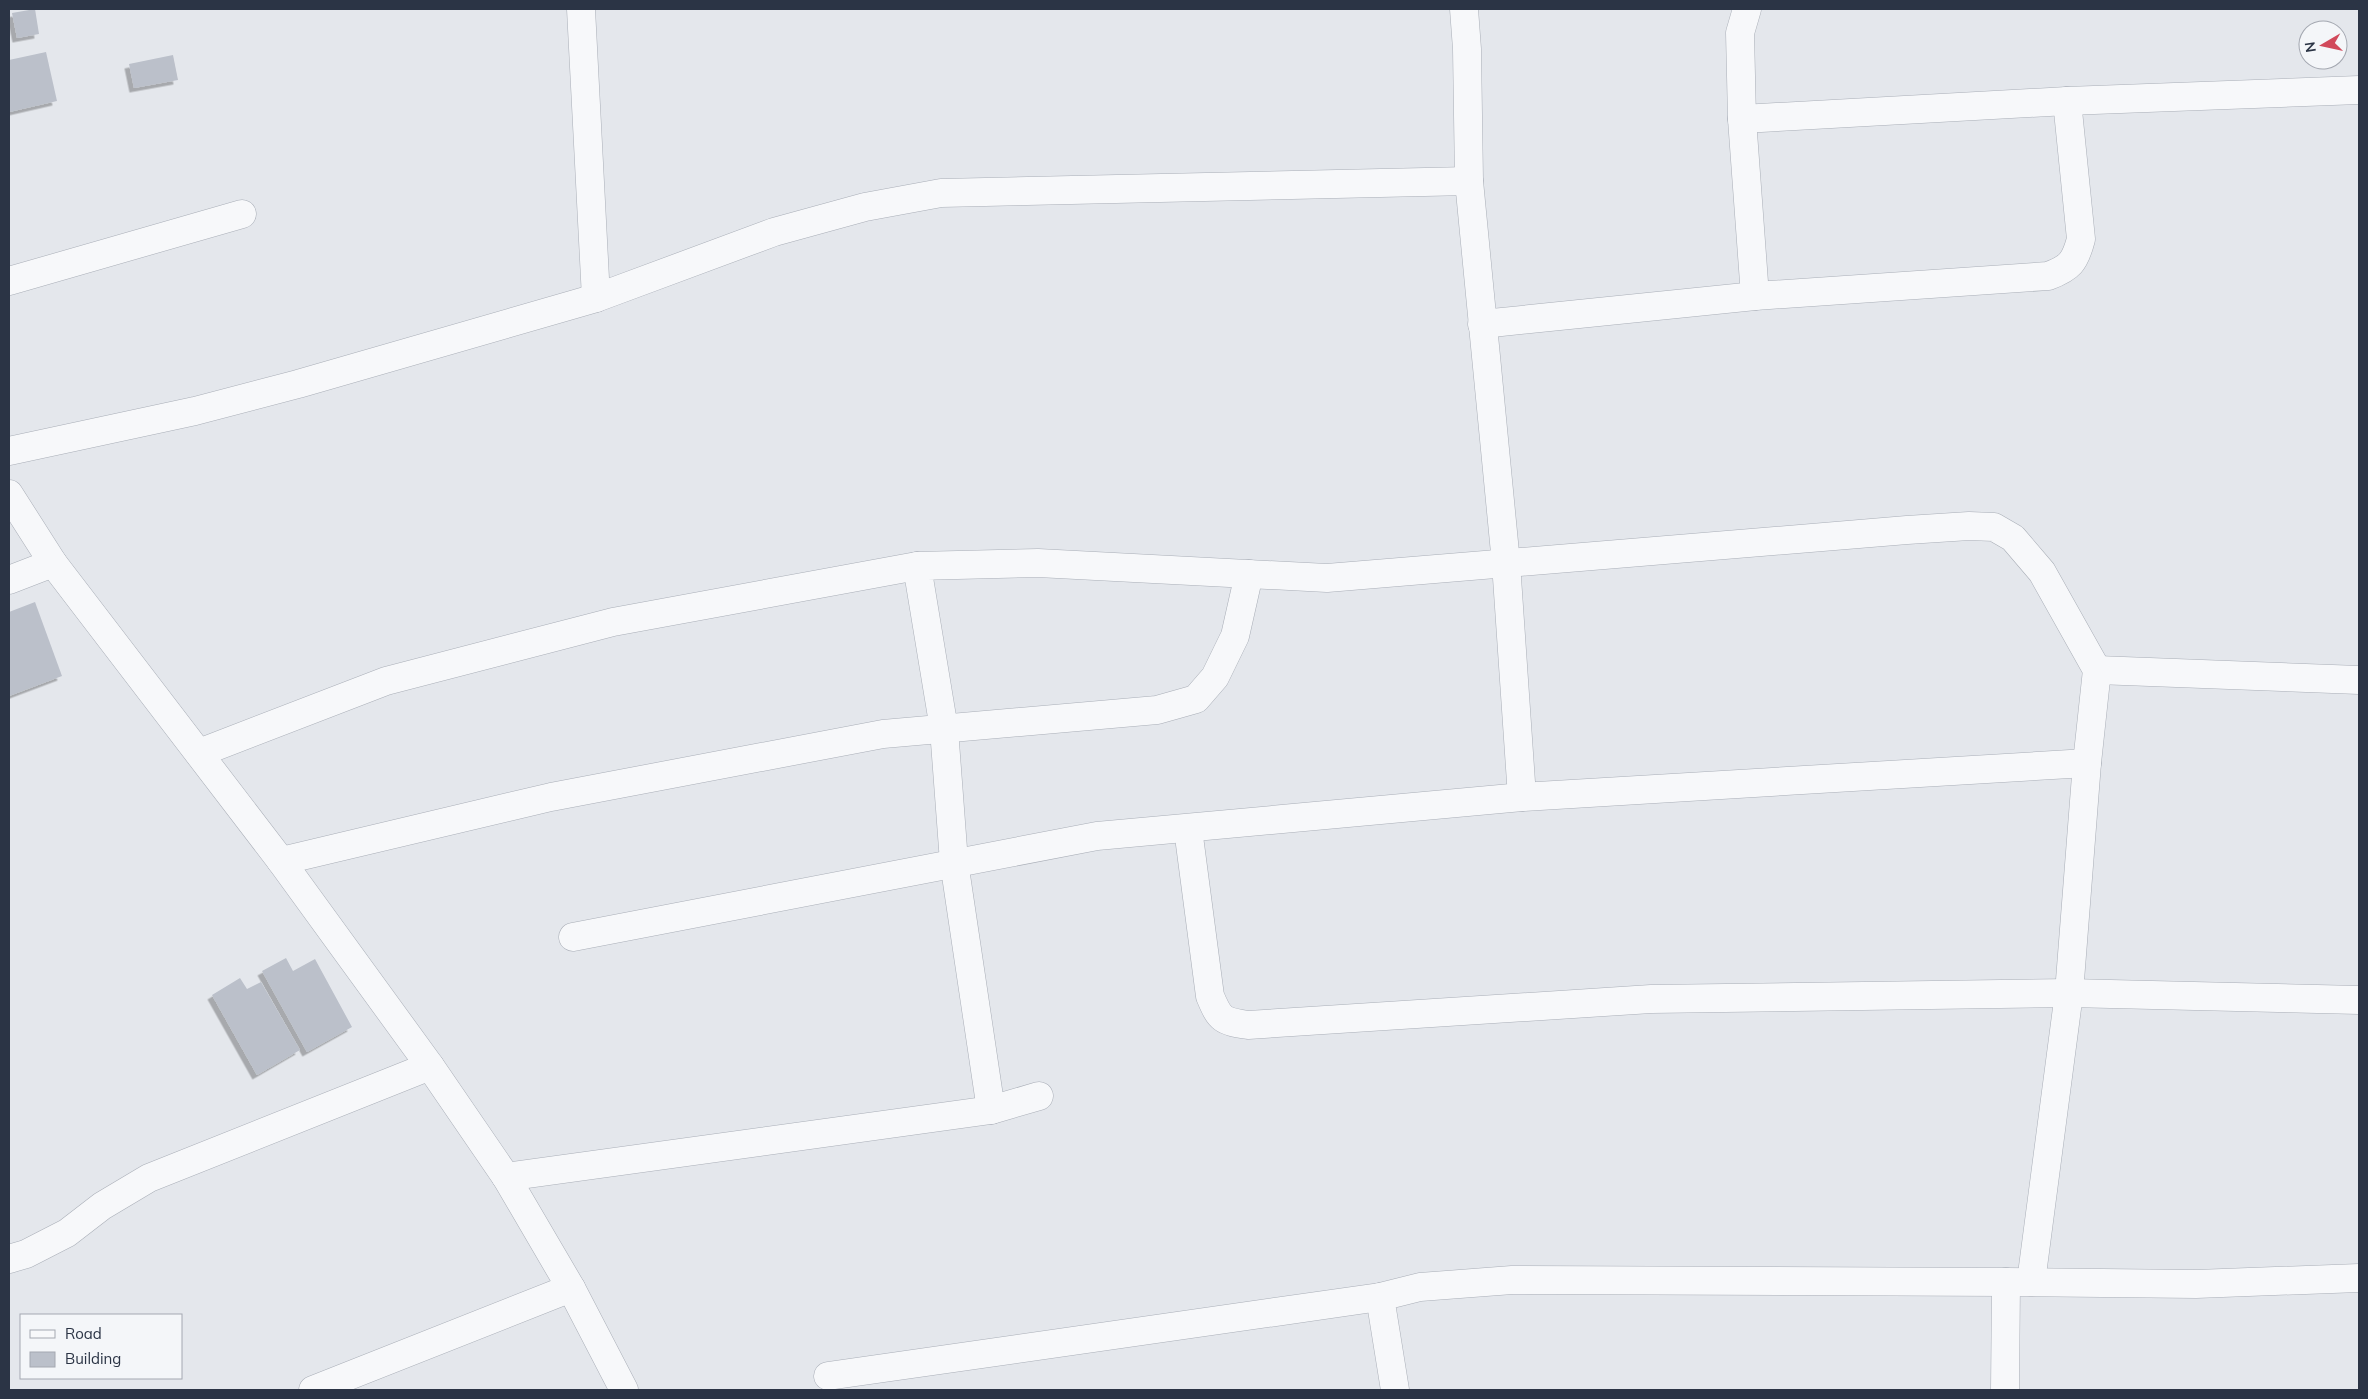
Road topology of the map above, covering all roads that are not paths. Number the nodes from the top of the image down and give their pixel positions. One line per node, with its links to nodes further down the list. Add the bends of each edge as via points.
1 (581, 9): 11 (street)
2 (1464, 9): 7 (street, via 1468,49)
3 (1747, 9): 6 (street, via 1740,33)
4 (2359, 90): 5 (street)
5 (2067, 101): 6 (street); 10 (street, via 2081,239 2076,258 2063,270 2048,276)
6 (1742, 119): 10 (street)
7 (1469, 182): 11 (street, via 941,194 865,207 774,232); 12 (street)
8 (242, 214): 9 (street)
9 (9, 281)
10 (1755, 296): 12 (street)
11 (596, 298): 13 (street, via 298,384 194,411)
12 (1482, 324): 16 (street)
13 (9, 451)
14 (9, 494): 15 (street)
15 (52, 563): 19 (street); 23 (street)
16 (1506, 563): 18 (street, via 1327,578); 20 (street, via 1907,530 1994,527 2013,538 2042,572); 25 (street)
17 (916, 566): 18 (street, via 1038,563); 22 (street); 23 (street, via 585,629 386,681)
18 (1249, 574): 22 (street, via 1235,636 1215,677 1196,699 1157,710)
19 (9, 580)
20 (2097, 670): 21 (street); 24 (street)
21 (2359, 680)
22 (944, 729): 27 (street, via 884,734 551,797); 28 (street)
23 (199, 753): 27 (street)
24 (2087, 763): 25 (street); 30 (street)
25 (1522, 797): 26 (street)
26 (1188, 829): 28 (street, via 1096,836); 30 (street, via 1210,996 1219,1016 1228,1022 1248,1025 1651,999)
27 (281, 861): 32 (street)
28 (954, 862): 29 (street); 34 (street)
29 (573, 936)
30 (2069, 993): 31 (street); 38 (street)
31 (2359, 1000)
32 (430, 1066): 35 (street); 36 (street, via 149,1178 102,1206 67,1233)
33 (1039, 1096): 34 (street)
34 (991, 1110): 35 (street)
35 (506, 1177): 39 (street)
36 (9, 1259)
37 (2359, 1281): 38 (street, via 2196,1284)
38 (2019, 1282): 40 (street, via 1512,1280 1420,1288); 45 (street)
39 (571, 1288): 42 (street); 43 (street)
40 (1380, 1298): 41 (street); 44 (street)
41 (828, 1376)
42 (313, 1390)
43 (624, 1390)
44 (1395, 1390)
45 (2005, 1390)

